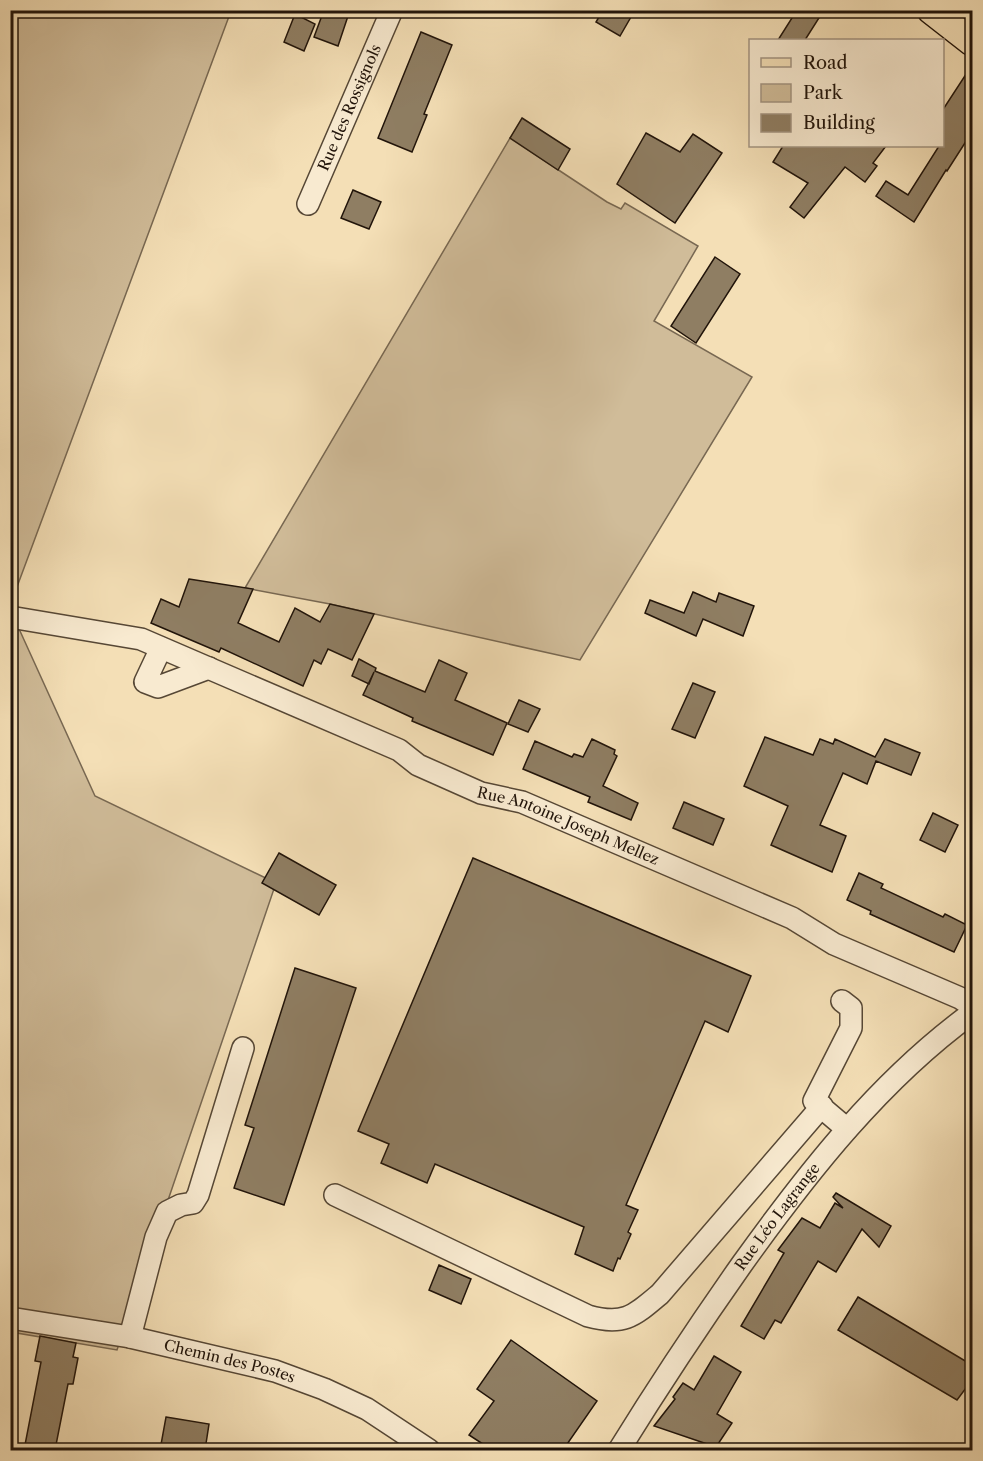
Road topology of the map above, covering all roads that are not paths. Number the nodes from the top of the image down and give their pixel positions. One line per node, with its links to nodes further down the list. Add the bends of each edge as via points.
1 (392, 10): 4 (street, Rue des Rossignols)
2 (931, 10): 3 (main road)
3 (972, 42)
4 (308, 204)
5 (10, 617): 6 (street, Rue Antoine Joseph Mellez, via 124,634)
6 (161, 648): 7 (street, Rue Antoine Joseph Mellez); 7 (street, via 146,682 158,687)
7 (208, 668): 9 (street, Rue Antoine Joseph Mellez, via 399,750 418,765 481,793 522,802 792,918 834,944)
8 (842, 1001): 12 (street, via 851,1008 851,1028 814,1101)
9 (972, 1006)
10 (972, 1013): 13 (street, Rue Léo Lagrange, via 919,1056)
11 (243, 1048): 16 (street, via 198,1195 193,1203 167,1212 156,1237)
12 (822, 1106): 13 (street); 14 (street, via 660,1294 633,1316 604,1321 588,1316)
13 (847, 1129): 18 (street, Rue Léo Lagrange, via 747,1257)
14 (335, 1195)
15 (10, 1318): 16 (street, Chemin des Postes)
16 (130, 1337): 17 (street, Chemin des Postes, via 299,1379 367,1409)
17 (429, 1450)
18 (619, 1450)

